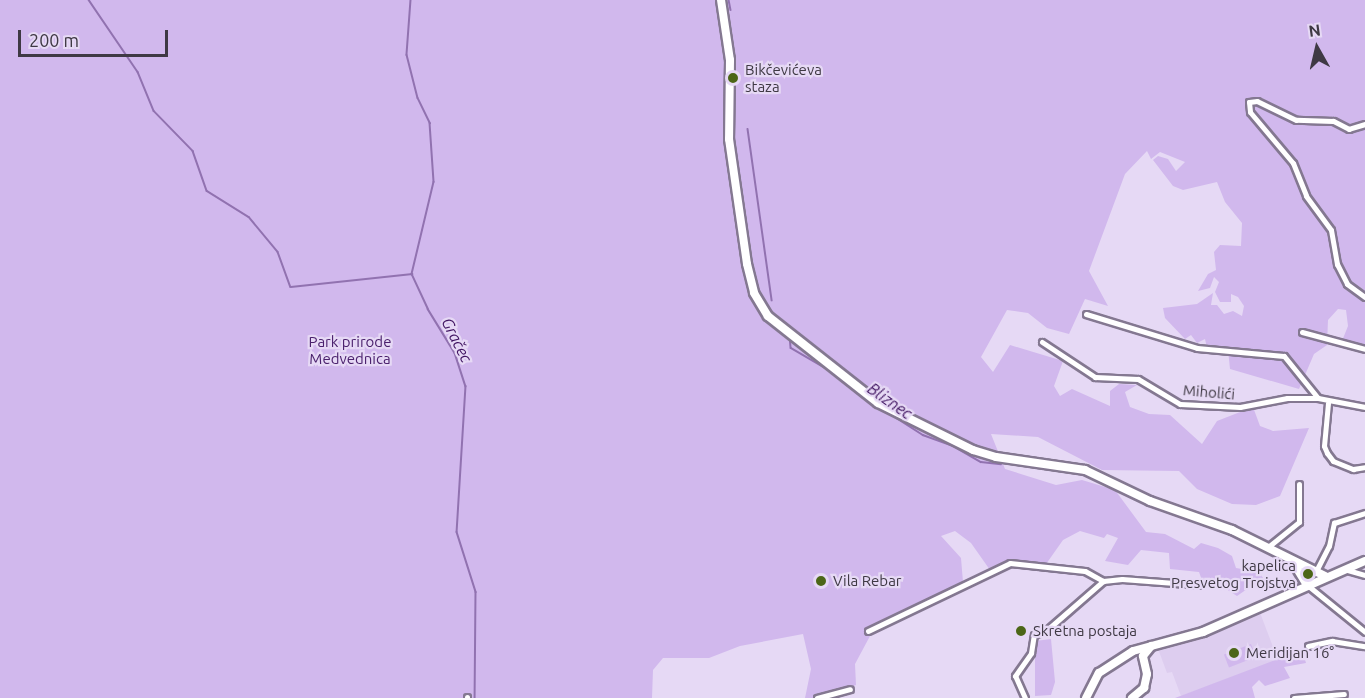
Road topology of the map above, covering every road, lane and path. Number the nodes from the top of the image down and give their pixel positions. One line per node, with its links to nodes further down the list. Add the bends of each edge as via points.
1 (721, 0): 14 (main road, via 730,60 729,140 747,264 754,293 768,316 878,403 973,450 1085,470 1150,501 1201,517)
2 (1365, 124): 3 (street, via 1350,129 1333,121 1296,120 1257,101 1248,102 1250,112 1293,163 1306,196 1331,230 1337,264 1347,284)
3 (1365, 297)
4 (1086, 314): 8 (street, Miholići, via 1197,348 1284,356)
5 (1302, 332): 7 (street)
6 (1042, 342): 8 (street, Miholići, via 1095,377 1138,379 1180,404 1240,406 1287,398)
7 (1365, 349)
8 (1318, 398): 9 (street, Miholići)
9 (1328, 403): 10 (street, Miholići); 11 (street, via 1324,446 1327,453 1333,461 1353,469)
10 (1365, 407)
11 (1365, 466)
12 (1299, 484): 14 (street, via 1299,522)
13 (1365, 513): 18 (street, via 1334,523 1329,546)
14 (1268, 547): 15 (main road)
15 (1291, 560): 18 (main road); 22 (main road)
16 (1365, 561): 17 (main road)
17 (1344, 568): 19 (street); 20 (main road)
18 (1314, 573): 20 (main road)
19 (1365, 575)
20 (1325, 576): 22 (main road)
21 (1103, 582): 23 (street, via 1122,579); 24 (street, via 1085,571 1010,563); 34 (street, via 1048,629 1034,635 1031,653 1016,676)
22 (1306, 584): 25 (street); 26 (main road, via 1203,632)
23 (1201, 585)
24 (868, 631)
25 (1365, 632)
26 (1152, 645): 29 (main road); 30 (main road, via 1145,650)
27 (1308, 646): 28 (street, via 1332,641)
28 (1365, 646)
29 (1133, 651): 30 (main road); 35 (main road, via 1099,673)
30 (1143, 659): 36 (main road, via 1146,683)
31 (850, 688): 33 (street)
32 (1344, 694): 37 (street)
33 (817, 698)
34 (1025, 698)
35 (1086, 698)
36 (1132, 698)
37 (1294, 698)

